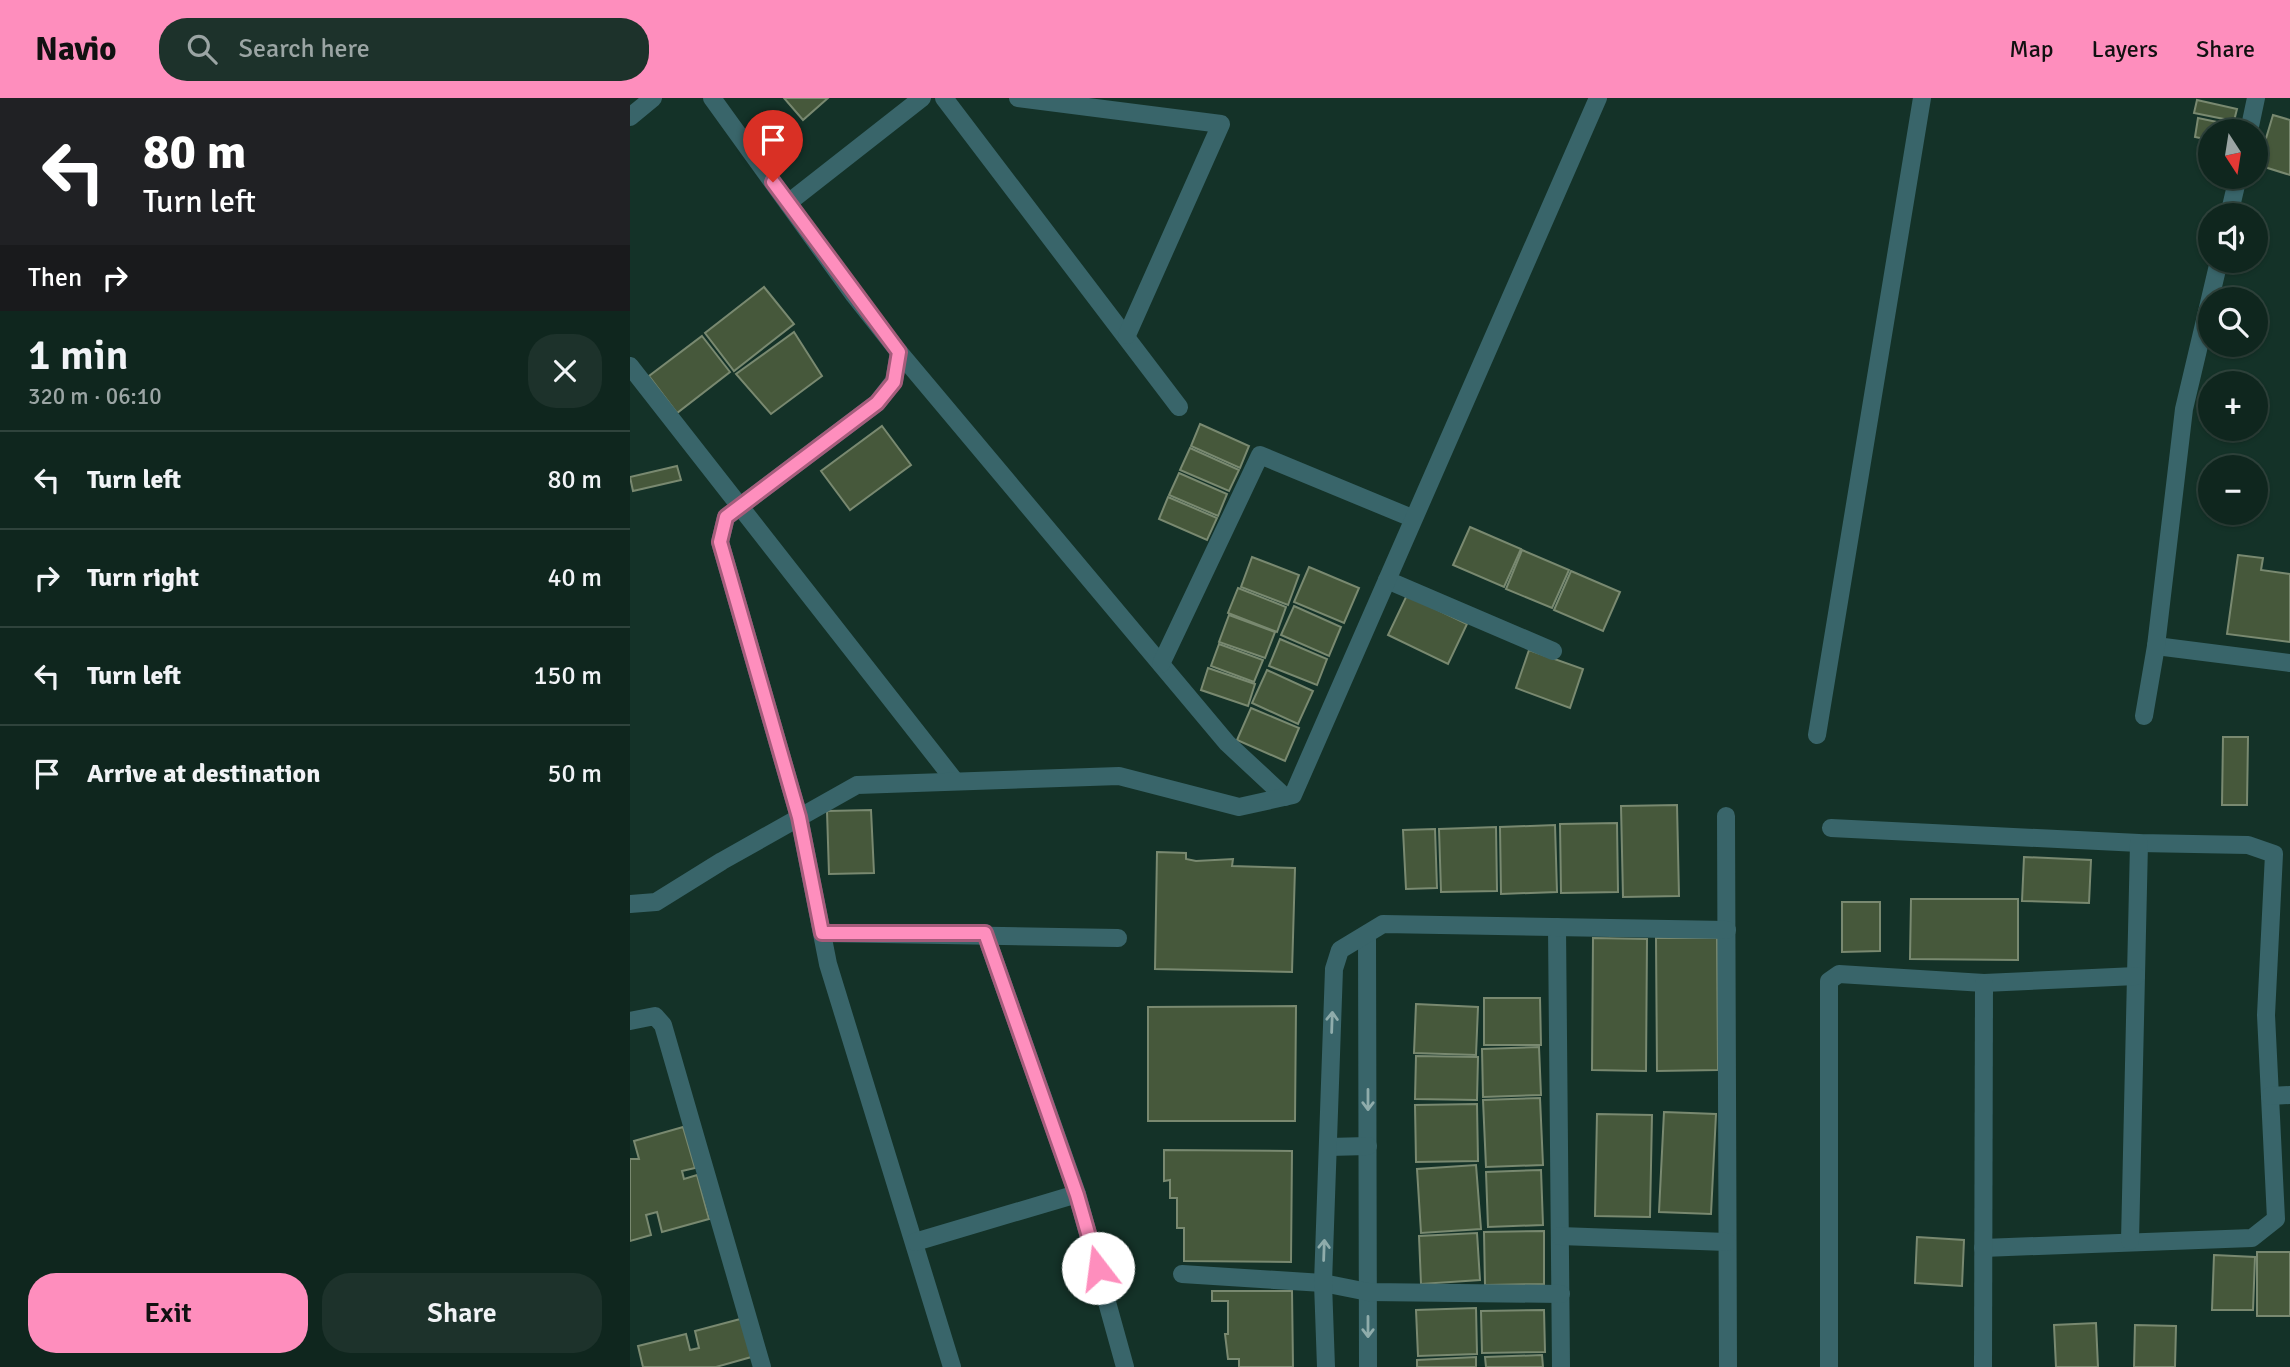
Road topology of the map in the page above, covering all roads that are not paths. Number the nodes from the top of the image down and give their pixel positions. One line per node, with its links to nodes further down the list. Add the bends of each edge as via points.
1 (653, 98): 9 (street)
2 (712, 98): 11 (street)
3 (922, 98): 11 (street)
4 (944, 98): 13 (street)
5 (1018, 98): 13 (street, via 1221,124)
6 (1598, 98): 18 (street)
7 (1922, 98): 25 (street)
8 (2256, 98): 10 (street)
9 (630, 117)
10 (2252, 119)
11 (788, 203): 14 (street)
12 (2216, 273): 20 (street, via 2184,409)
13 (1127, 335): 16 (street)
14 (899, 352): 17 (street, via 894,382 877,403); 23 (street)
15 (630, 366): 17 (street)
16 (1179, 407)
17 (738, 507): 26 (street); 29 (street, via 726,517 720,542)
18 (1412, 518): 19 (street); 23 (street, via 1260,455)
19 (1387, 580): 21 (street); 27 (street, via 1293,795)
20 (2156, 646): 22 (street); 24 (street)
21 (1553, 651)
22 (2290, 663)
23 (1161, 664): 27 (street, via 1227,743)
24 (2144, 716)
25 (1817, 735)
26 (955, 781): 27 (street, via 1119,776 1239,807); 29 (street, via 857,785)
27 (1285, 797)
28 (1726, 816): 34 (street)
29 (799, 817): 32 (street, via 656,902); 35 (street)
30 (1831, 828): 31 (street)
31 (2139, 843): 39 (street); 43 (street, via 2248,845 2274,854 2266,1015)
32 (630, 904)
33 (1557, 927): 34 (street); 37 (street, via 1383,923); 47 (street)
34 (1727, 930): 50 (street)
35 (822, 933): 36 (street); 49 (street)
36 (985, 933): 38 (street); 46 (street)
37 (1367, 933): 44 (street, one-way to 44); 45 (street, one-way to 37, via 1334,969 1340,950)
38 (1118, 938)
39 (2136, 976): 40 (street); 48 (street)
40 (1984, 983): 51 (street); 63 (street, via 1839,974 1829,981)
41 (630, 1021): 56 (street, via 655,1016 663,1025)
42 (2290, 1095): 43 (street)
43 (2270, 1096): 48 (street, via 2276,1219 2252,1238)
44 (1368, 1146): 45 (street); 54 (street)
45 (1328, 1147): 53 (street, one-way to 45)
46 (1077, 1195): 49 (street); 58 (street)
47 (1560, 1236): 50 (street); 55 (street)
48 (2130, 1241): 51 (street)
49 (915, 1242): 57 (street)
50 (1727, 1242): 62 (street)
51 (1983, 1248): 64 (street)
52 (1182, 1274): 53 (street)
53 (1323, 1283): 54 (street); 59 (street)
54 (1368, 1292): 55 (street); 60 (street, one-way to 60)
55 (1561, 1294): 61 (street)
56 (762, 1367)
57 (952, 1367)
58 (1125, 1367)
59 (1325, 1367)
60 (1368, 1367)
61 (1561, 1367)
62 (1728, 1367)
63 (1829, 1367)
64 (1983, 1367)

